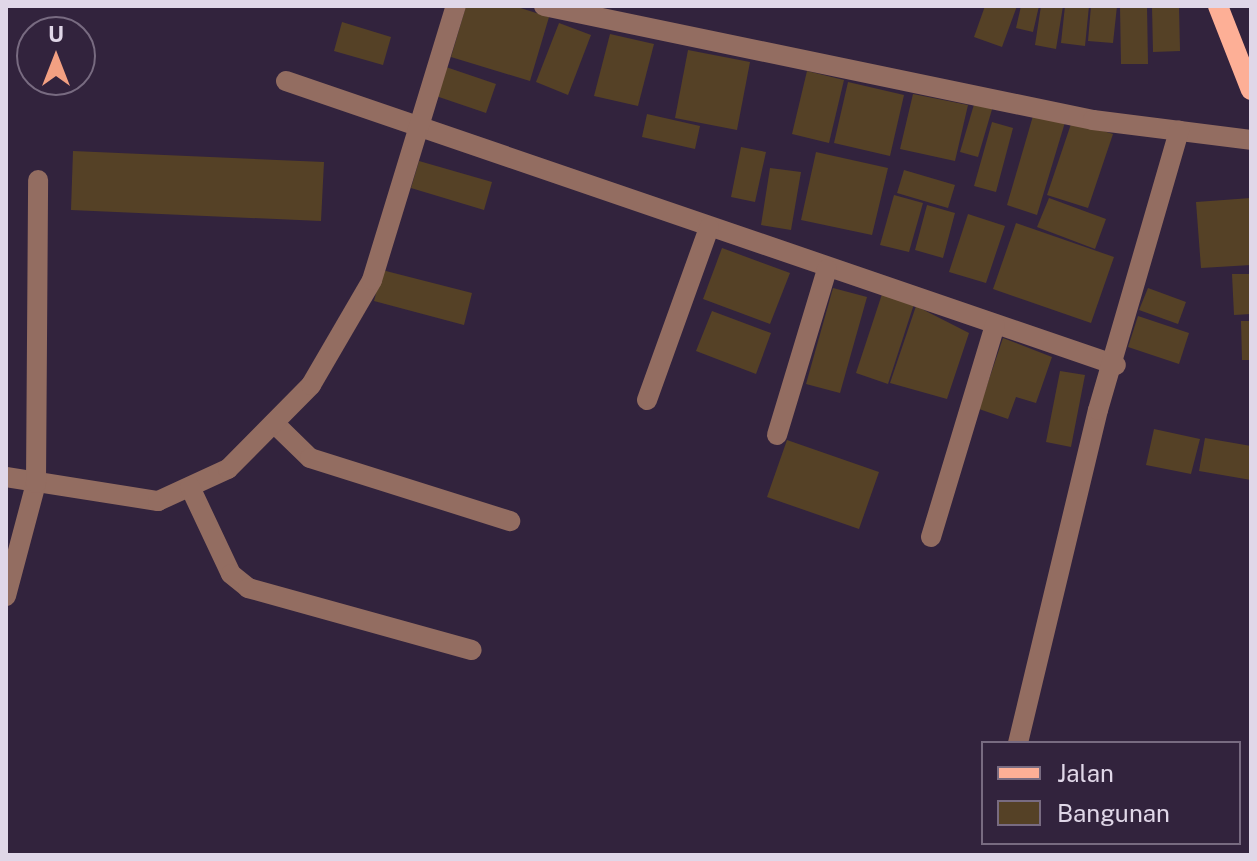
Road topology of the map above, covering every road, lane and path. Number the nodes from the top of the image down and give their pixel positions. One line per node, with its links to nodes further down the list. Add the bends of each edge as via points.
1 (456, 6): 6 (street)
2 (544, 6): 7 (street, via 1093,120)
3 (1218, 6): 5 (main road)
4 (286, 81): 6 (street)
5 (1251, 90)
6 (417, 129): 10 (street); 15 (street, via 372,280 311,385)
7 (1179, 131): 8 (street); 13 (street)
8 (1251, 140)
9 (38, 180): 18 (street)
10 (709, 228): 11 (street); 14 (street)
11 (827, 269): 12 (street); 16 (street)
12 (995, 325): 13 (street); 21 (street)
13 (1116, 365): 24 (street, via 1098,410)
14 (647, 400)
15 (274, 423): 19 (street, via 228,469); 20 (street, via 310,458)
16 (777, 435)
17 (6, 477): 18 (street)
18 (36, 483): 19 (street, via 133,501 158,501); 22 (street)
19 (190, 487): 23 (street, via 231,574 248,588)
20 (510, 521)
21 (931, 537)
22 (6, 596)
23 (472, 650)
24 (1018, 741)

